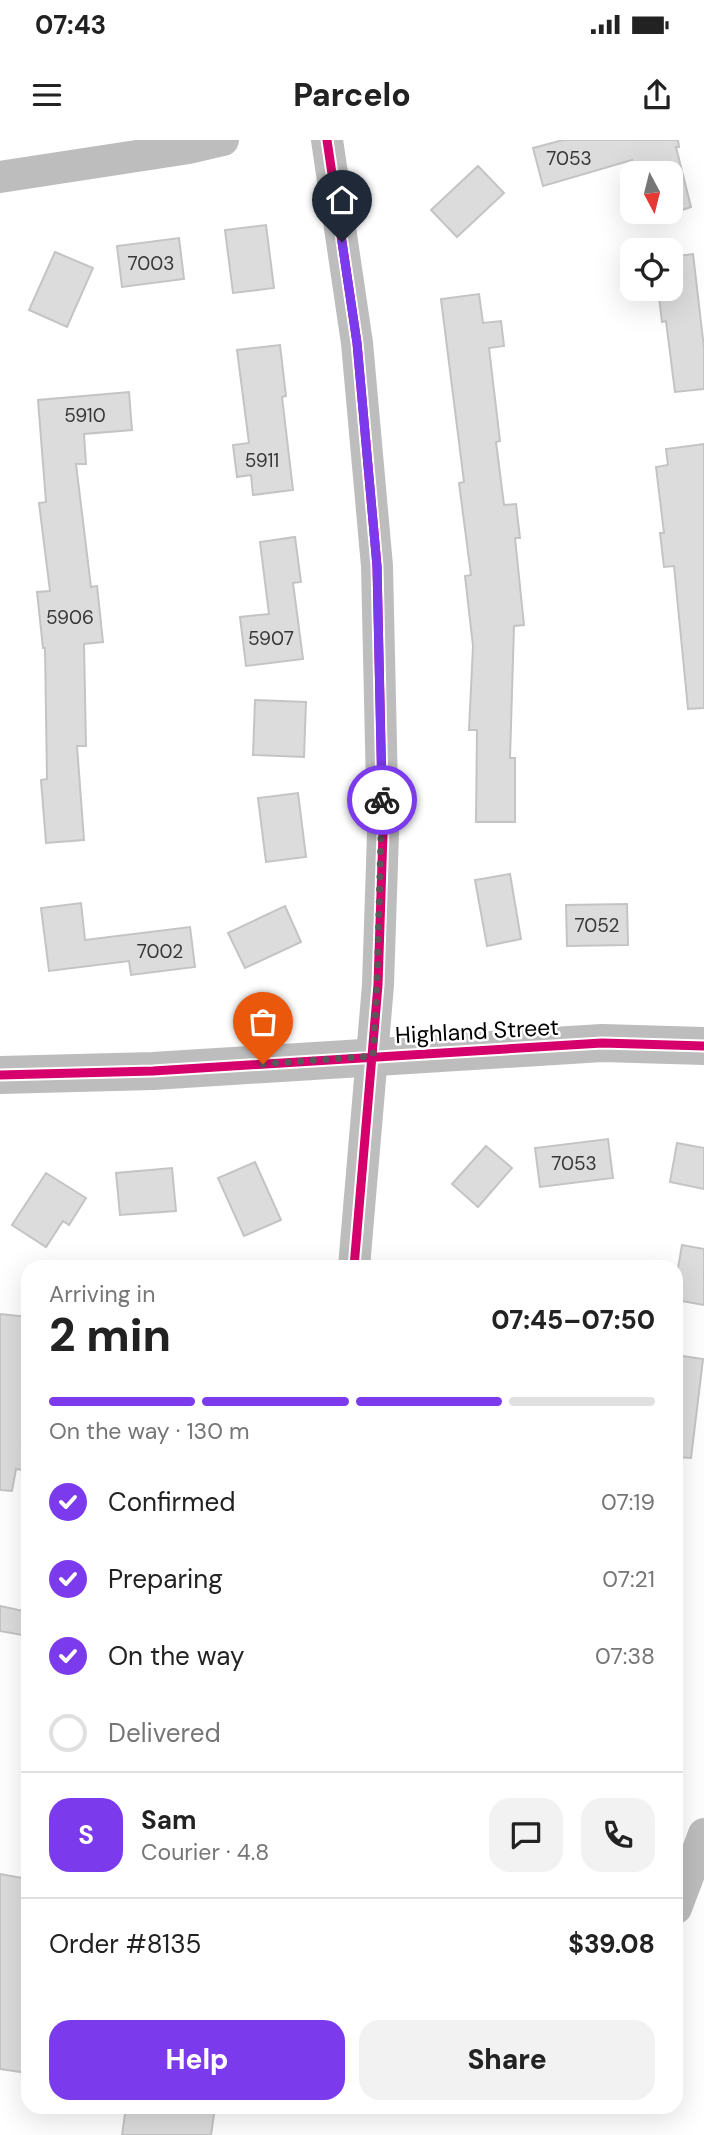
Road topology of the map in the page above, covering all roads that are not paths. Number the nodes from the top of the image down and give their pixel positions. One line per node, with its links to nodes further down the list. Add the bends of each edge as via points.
1 (223, 140): 3 (street)
2 (327, 140): 5 (street, via 357,343 377,566 383,833)
3 (0, 177)
4 (704, 1046): 5 (street, Highland Street, via 602,1043)
5 (373, 1056): 6 (street, Highland Street, via 153,1072); 7 (street)
6 (0, 1075)
7 (355, 1260)
8 (704, 1834): 9 (street)
9 (683, 1890)

